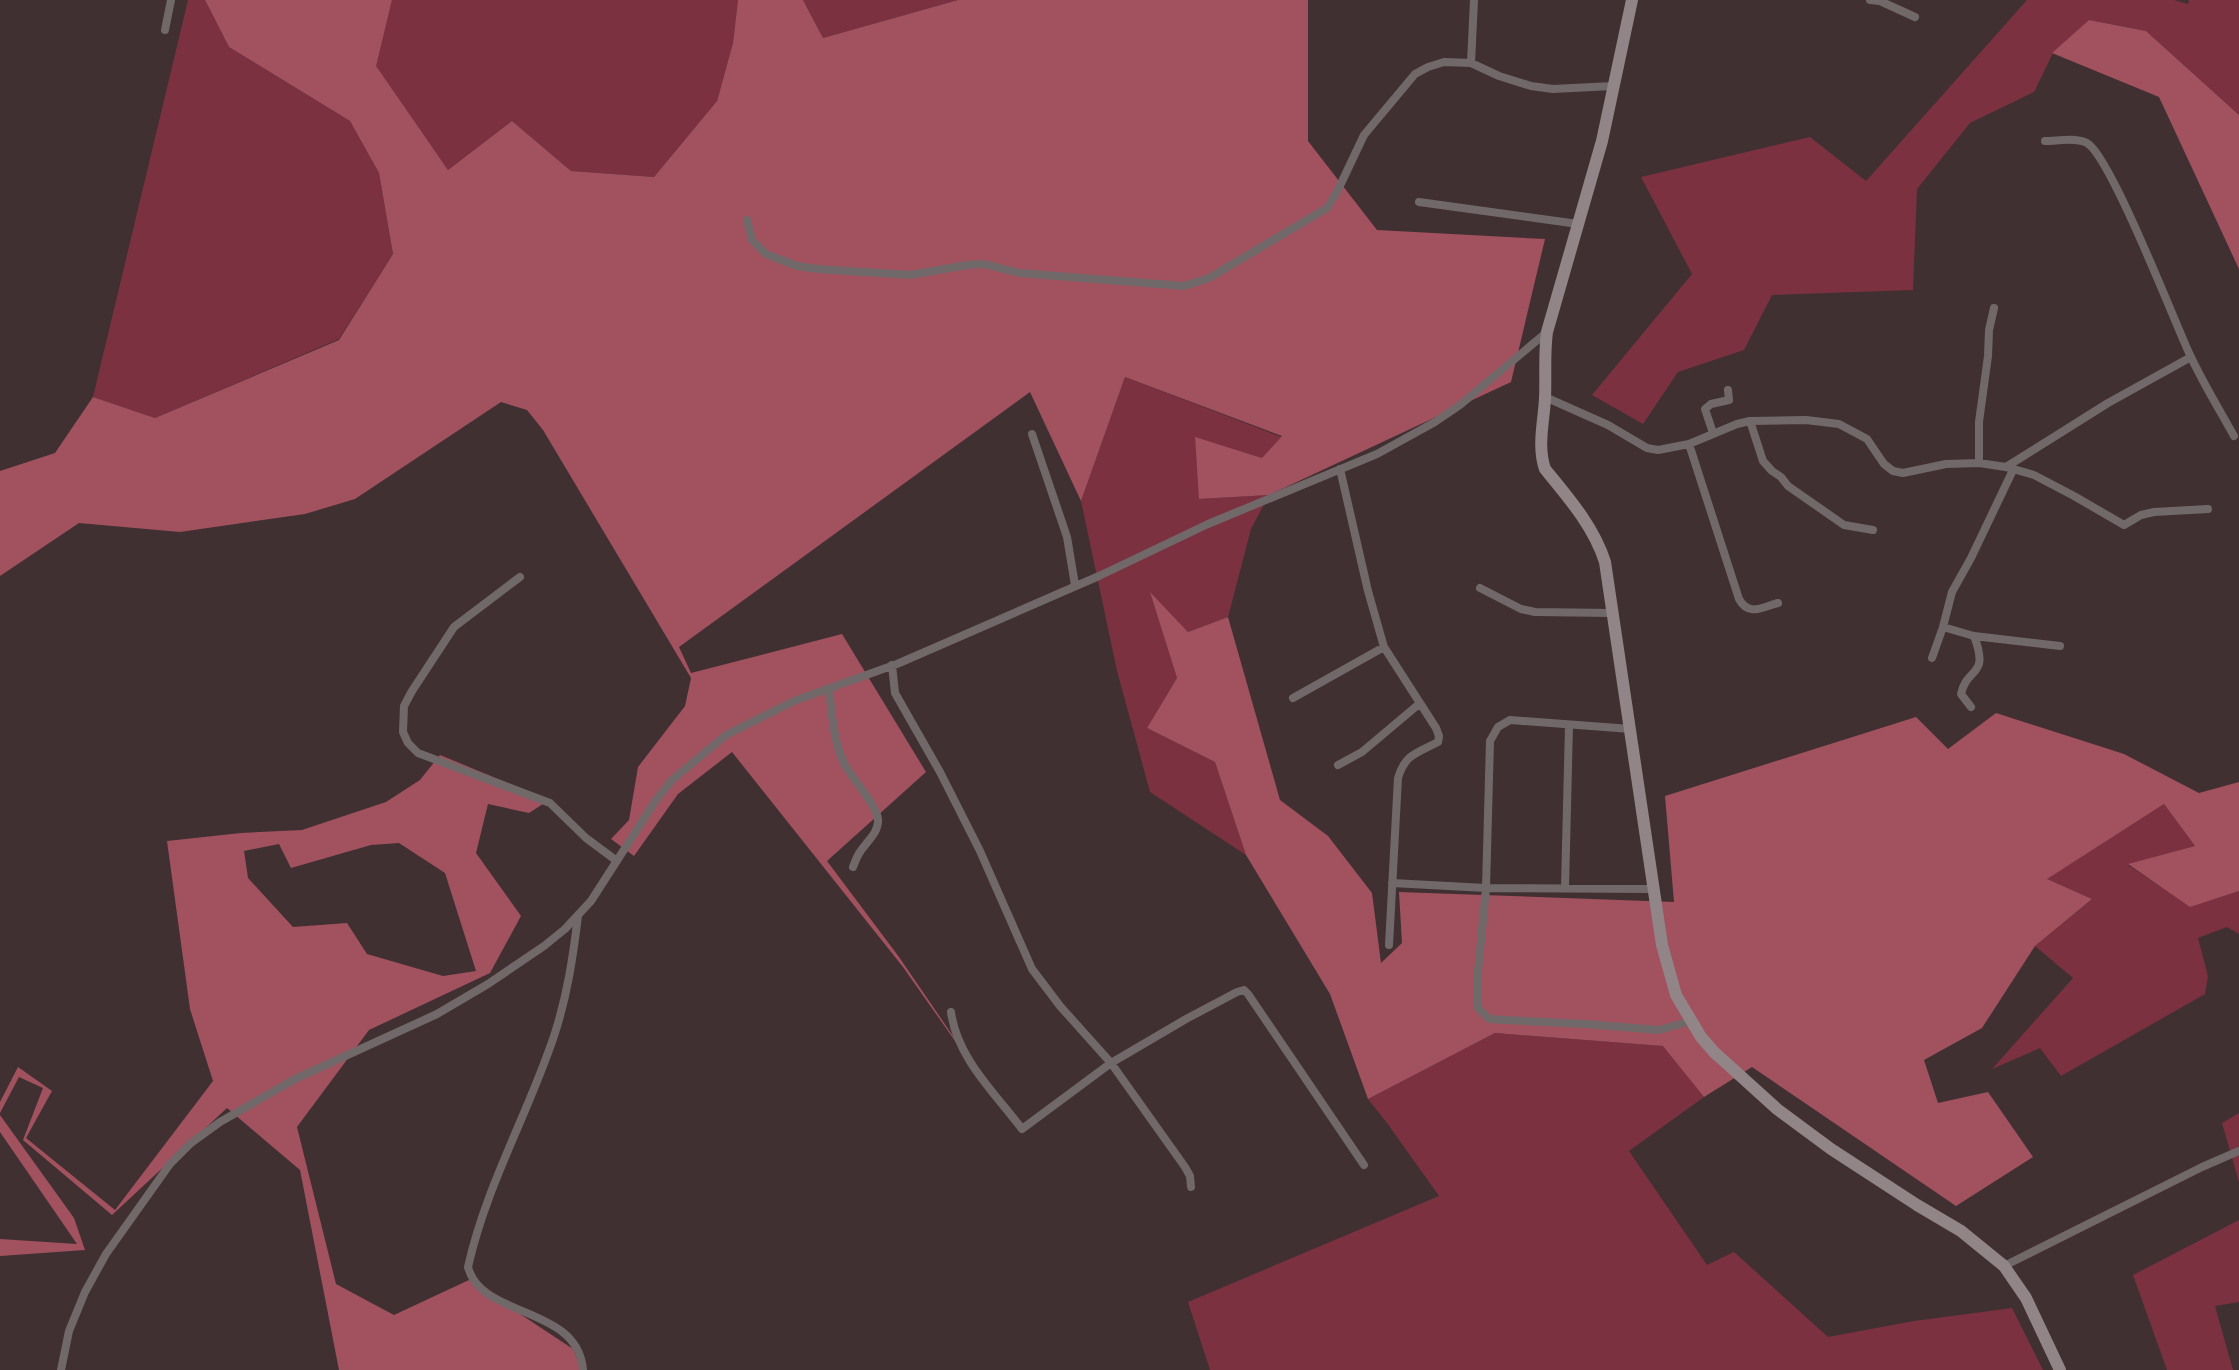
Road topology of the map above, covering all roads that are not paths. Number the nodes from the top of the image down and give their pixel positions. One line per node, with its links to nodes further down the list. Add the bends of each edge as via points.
1 (171, 0): 6 (street)
2 (1474, 0): 7 (street)
3 (1632, 0): 8 (street)
4 (1870, 0): 5 (street)
5 (1915, 17)
6 (165, 30)
7 (1471, 63): 8 (street, via 1531,86); 11 (street, via 1444,62 1415,74 1364,135 1322,212 1209,278 1184,286 1019,273 984,264 910,275 818,270 766,254 752,240)
8 (1613, 86): 12 (street)
9 (2045, 141): 15 (street, via 2079,141 2097,154 2119,192)
10 (1419, 202): 12 (street)
11 (747, 220)
12 (1578, 224): 14 (street)
13 (1994, 309): 23 (street, via 1979,422)
14 (1547, 332): 17 (street); 24 (street, via 1436,422)
15 (2191, 357): 21 (street); 25 (street, via 2108,402)
16 (1728, 390): 19 (street, via 1729,400 1705,409)
17 (1545, 397): 22 (street, via 1647,447 1658,450); 32 (street, via 1541,457 1601,549)
18 (1750, 421): 19 (street); 23 (street, via 1839,424 1867,439 1884,464 1903,473); 27 (street, via 1763,461 1788,486 1843,525)
19 (1713, 433): 22 (street)
20 (1032, 434): 29 (street, via 1067,537)
21 (2234, 436)
22 (1689, 444): 31 (street, via 1739,599 1751,610)
23 (1979, 463): 25 (street)
24 (1340, 468): 29 (street); 36 (street)
25 (2009, 468): 26 (street, via 2034,475 2124,526 2154,512); 33 (street, via 1952,592)
26 (2208, 509)
27 (1873, 530)
28 (520, 577): 46 (street, via 454,627 404,706 403,732 418,753 550,803)
29 (1076, 585): 38 (street)
30 (1480, 588): 32 (street, via 1535,611)
31 (1778, 603)
32 (1612, 613): 44 (street)
33 (1943, 627): 34 (street); 37 (street)
34 (1974, 636): 35 (street); 42 (street, via 1981,660 1961,694)
35 (2060, 646)
36 (1384, 647): 40 (street); 41 (street)
37 (1932, 658)
38 (892, 665): 39 (street); 56 (street, via 895,693 980,851 1032,970)
39 (829, 688): 46 (street, via 760,716 711,745 672,780); 47 (street, via 841,755 878,822)
40 (1293, 698)
41 (1419, 704): 45 (street, via 1362,752); 48 (street, via 1436,728 1438,742 1402,764)
42 (1971, 707)
43 (1569, 726): 44 (street); 49 (street); 50 (street, via 1510,720 1498,727 1490,741)
44 (1631, 729): 51 (street)
45 (1338, 765)
46 (617, 862): 52 (street)
47 (853, 867)
48 (1392, 883): 50 (street); 53 (street)
49 (1565, 887): 50 (street); 51 (street)
50 (1486, 888): 55 (street, via 1477,1007 1489,1019 1659,1030)
51 (1653, 889): 55 (street, via 1676,995)
52 (578, 916): 61 (street, via 544,946 462,999 406,1030 295,1079 191,1143 157,1180 106,1254 69,1331); 62 (street, via 567,991 554,1037 496,1181 468,1267 480,1290 572,1340)
53 (1388, 945)
54 (950, 1012): 56 (street, via 963,1051 1022,1129)
55 (1691, 1021): 60 (street, via 1714,1052 1777,1109 1841,1156 1961,1231)
56 (1111, 1063): 58 (street, via 1244,990); 59 (street, via 1185,1167)
57 (2239, 1151): 60 (street)
58 (1364, 1165)
59 (1191, 1187)
60 (2004, 1266): 63 (street, via 2026,1298)
61 (61, 1370)
62 (583, 1370)
63 (2060, 1370)

